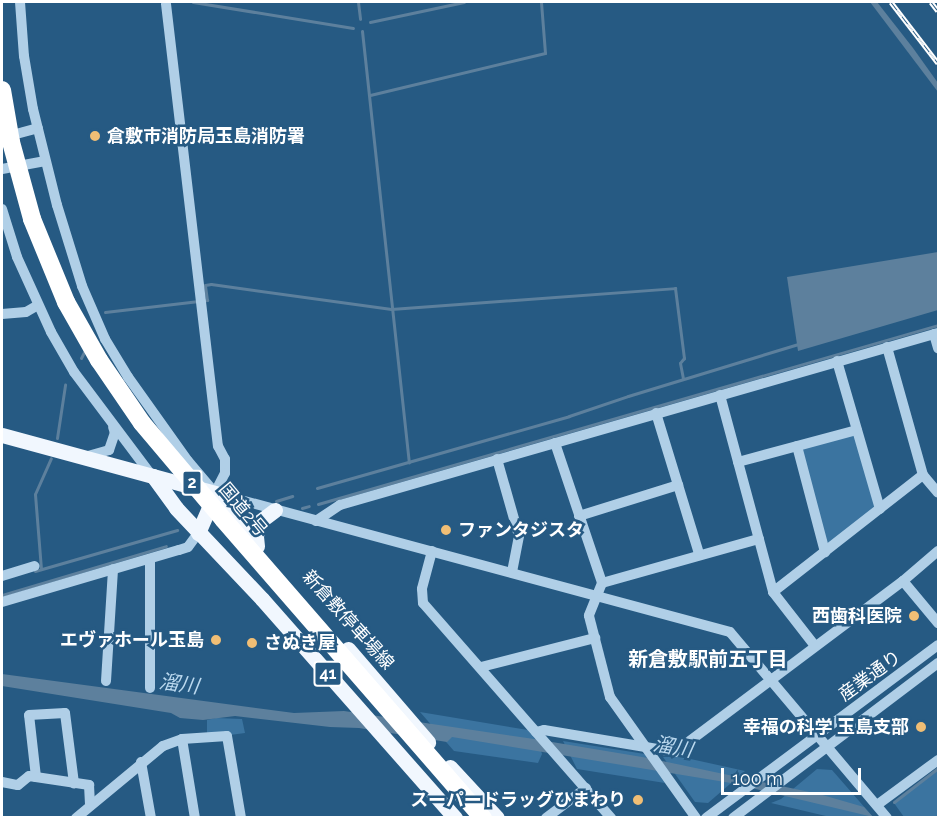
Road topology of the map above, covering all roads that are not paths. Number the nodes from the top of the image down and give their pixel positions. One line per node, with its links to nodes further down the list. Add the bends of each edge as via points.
1 (20, 2): 4 (street, via 24,56)
2 (166, 4): 28 (street, via 218,446 225,459 225,473)
3 (2, 90): 82 (highway, 国道2号 / 2, bridge, via 32,219 66,302 99,360 142,423 215,511)
4 (38, 128): 5 (street); 6 (street)
5 (2, 137)
6 (45, 161): 7 (street); 28 (street, via 82,286 105,339 143,400)
7 (2, 169)
8 (2, 209): 9 (street)
9 (38, 305): 10 (street, via 26,312); 17 (street, via 74,372)
10 (2, 314)
11 (936, 333): 12 (street); 13 (street)
12 (887, 347): 14 (street); 25 (street)
13 (939, 348)
14 (837, 361): 15 (street); 18 (street)
15 (720, 394): 16 (street); 24 (street)
16 (656, 413): 20 (street); 27 (street)
17 (112, 426): 22 (street, via 115,433 108,450); 26 (street)
18 (857, 430): 21 (street); 30 (street)
19 (2, 435): 22 (main road)
20 (555, 443): 23 (street); 32 (street)
21 (797, 446): 24 (street); 39 (street)
22 (84, 457): 26 (main road)
23 (497, 459): 33 (street, via 340,505); 44 (street, via 519,536)
24 (738, 462): 35 (street)
25 (923, 475): 29 (street); 30 (street)
26 (153, 476): 28 (main road); 34 (main road, 41)
27 (678, 485): 32 (street); 40 (street)
28 (215, 493): 31 (street); 34 (main road); 36 (main road, 新倉敷停車場線 / 41)
29 (939, 493)
30 (880, 509): 39 (street)
31 (275, 510): 33 (street); 36 (main road, via 259,522)
32 (579, 516): 48 (street)
33 (316, 521): 37 (street)
34 (198, 533): 41 (street, via 188,547); 50 (main road, 41)
35 (759, 539): 40 (street); 49 (street)
36 (257, 546): 46 (main road, 新倉敷停車場線 / 41)
37 (432, 551): 44 (street); 58 (street, via 422,589 423,603)
38 (939, 551): 47 (street)
39 (825, 552): 49 (street)
40 (699, 554): 48 (street)
41 (150, 559): 43 (street); 61 (street)
42 (35, 566): 45 (street)
43 (113, 569): 52 (street); 60 (street)
44 (512, 572): 51 (street)
45 (2, 576)
46 (283, 576): 50 (main road); 65 (main road, 新倉敷停車場線 / 41)
47 (903, 581): 53 (street); 56 (street)
48 (602, 583): 51 (street)
49 (773, 592): 56 (street)
50 (259, 596): 70 (main road, 41)
51 (596, 597): 54 (street, via 589,616); 59 (street, via 730,632)
52 (2, 602)
53 (939, 623)
54 (595, 638): 58 (street); 67 (street, via 610,697)
55 (939, 645): 63 (street, 産業通り)
56 (815, 646): 59 (street)
57 (939, 663): 66 (street, 産業通り)
58 (482, 668): 62 (street)
59 (772, 679): 63 (street); 67 (street, via 675,752)
60 (106, 681)
61 (150, 687)
62 (537, 732): 67 (street, via 544,730); 74 (street)
63 (818, 734): 66 (street); 87 (street, 産業通り)
64 (182, 739): 69 (street, via 163,746); 79 (street); 80 (street, via 227,736)
65 (430, 744): 70 (main road); 83 (main road, 新倉敷停車場線 / 41)
66 (827, 746): 76 (street); 88 (street, 産業通り)
67 (649, 751): 86 (street)
68 (939, 760): 76 (street)
69 (141, 762): 75 (street); 78 (street)
70 (406, 762): 81 (main road, 41)
71 (36, 777): 72 (street, via 29,776 18,784); 73 (street); 73 (street, via 29,715 65,713)
72 (2, 782)
73 (74, 783): 75 (street, via 89,785)
74 (586, 788): 84 (street); 85 (street)
75 (90, 804): 77 (street)
76 (877, 806): 89 (street)
77 (76, 818)
78 (151, 818)
79 (195, 818)
80 (241, 818)
81 (455, 818)
82 (483, 818)
83 (497, 818)
84 (546, 818)
85 (612, 818)
86 (696, 818)
87 (706, 818)
88 (733, 818)
89 (887, 818)

